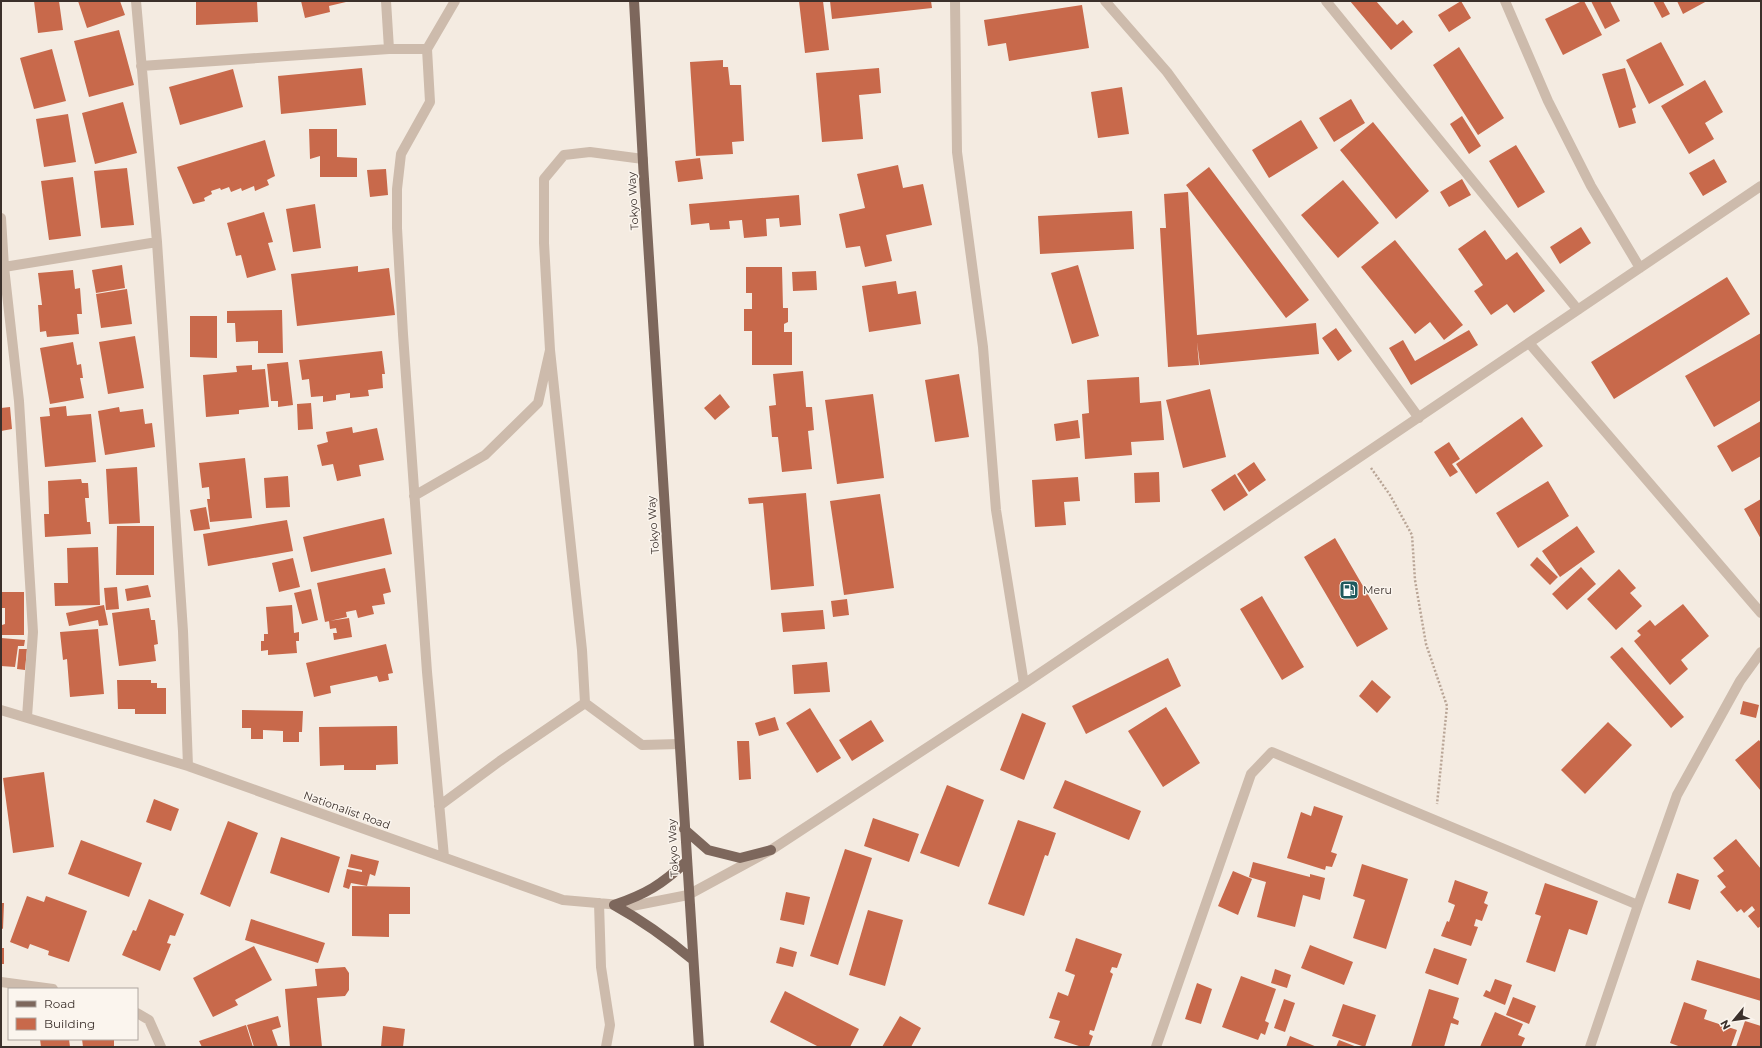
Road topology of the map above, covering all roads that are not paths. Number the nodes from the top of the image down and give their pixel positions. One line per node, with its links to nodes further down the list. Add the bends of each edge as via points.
1 (136, 1): 11 (street)
2 (386, 1): 9 (street)
3 (455, 1): 10 (street)
4 (634, 1): 12 (main road, Tokyo Way)
5 (955, 1): 25 (street, via 958,152 982,347 996,510)
6 (1105, 1): 21 (street, via 1167,72)
7 (1326, 1): 18 (street)
8 (1505, 1): 17 (street, via 1548,101 1587,179)
9 (389, 49): 10 (street); 11 (street)
10 (427, 49): 22 (street, via 430,102 401,154 397,189 396,228)
11 (141, 66): 15 (street)
12 (643, 160): 20 (street, via 590,152 564,155 544,178 544,243); 29 (main road, Tokyo Way)
13 (1761, 186): 17 (street, Nationalist Road)
14 (1, 218): 16 (street)
15 (157, 242): 16 (street); 30 (street, via 183,631)
16 (4, 267): 28 (street, via 19,400 33,632)
17 (1640, 268): 18 (street, Nationalist Road)
18 (1578, 310): 19 (street, Nationalist Road)
19 (1529, 343): 21 (street, Nationalist Road); 23 (street)
20 (550, 350): 22 (street, via 538,404 485,455); 26 (street, via 582,650)
21 (1419, 418): 25 (street, Nationalist Road)
22 (414, 496): 31 (street)
23 (1761, 613)
24 (1761, 652): 39 (street, via 1740,681 1677,795)
25 (1024, 684): 33 (street, Nationalist Road)
26 (585, 703): 29 (street, via 642,745); 31 (street)
27 (1, 710): 28 (street, Nationalist Road)
28 (27, 717): 30 (street, Nationalist Road)
29 (679, 744): 32 (main road, Tokyo Way)
30 (188, 766): 34 (street, Nationalist Road)
31 (439, 806): 34 (street)
32 (684, 829): 33 (main road, via 708,850 740,858); 35 (main road, Tokyo Way)
33 (771, 850): 36 (street, Nationalist Road)
34 (444, 857): 37 (street, Nationalist Road, via 563,900)
35 (686, 862): 36 (main road, Tokyo Way); 38 (main road, via 665,881 640,896)
36 (688, 895): 38 (street, Nationalist Road, via 632,906); 40 (main road, Tokyo Way)
37 (599, 903): 38 (street, Nationalist Road); 45 (street, via 601,967 610,1026)
38 (614, 905): 40 (main road, via 642,920)
39 (1638, 905): 47 (street, via 1272,752 1251,774); 48 (street)
40 (693, 960): 46 (main road, Tokyo Way)
41 (1, 982): 42 (street)
42 (46, 988)
43 (138, 1014): 44 (street, via 149,1020)
44 (161, 1047)
45 (606, 1047)
46 (699, 1047)
47 (1156, 1047)
48 (1590, 1047)

